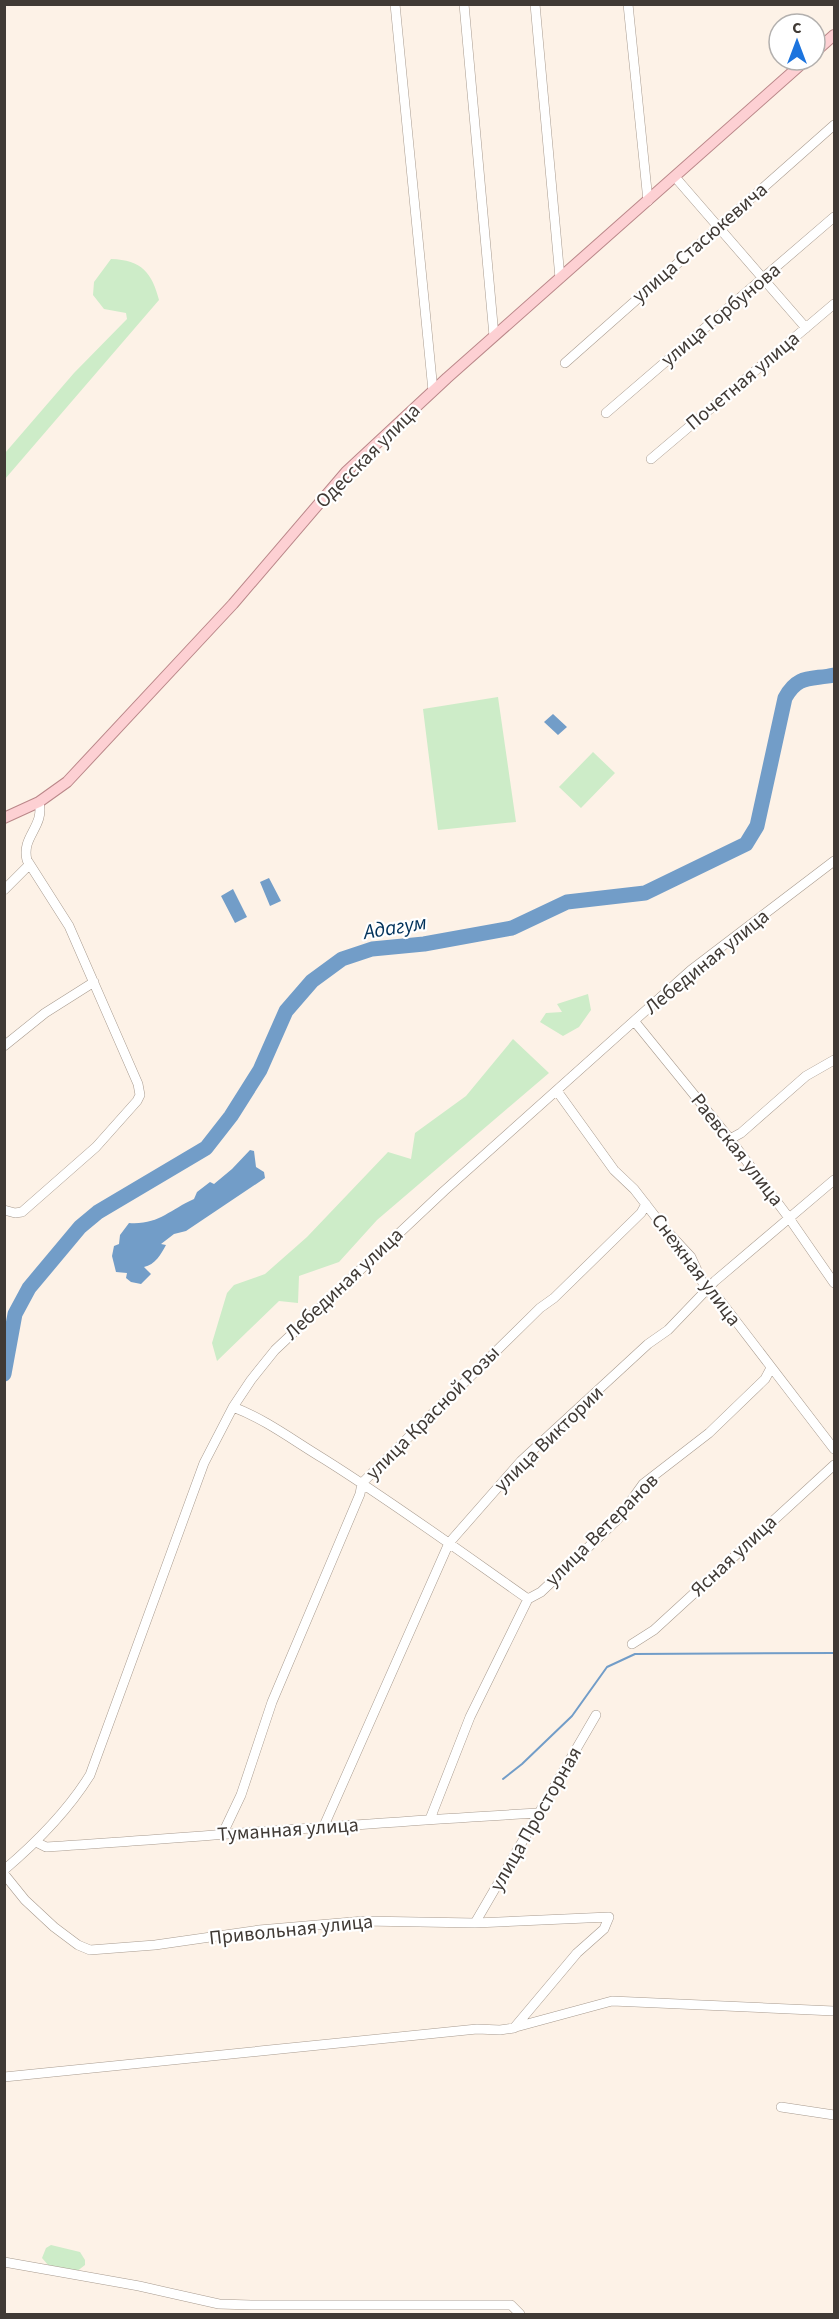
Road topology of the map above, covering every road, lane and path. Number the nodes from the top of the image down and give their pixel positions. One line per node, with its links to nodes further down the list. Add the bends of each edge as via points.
1 (395, 4): 17 (street, Одесская улица)
2 (464, 4): 15 (street)
3 (534, 4): 11 (street)
4 (628, 4): 8 (street)
5 (793, 72): 7 (main road)
6 (834, 124): 10 (street, улица Стасюкевича)
7 (675, 177): 8 (main road); 10 (street)
8 (648, 201): 11 (main road)
9 (834, 217): 12 (street, улица Горбунова)
10 (718, 227): 12 (street); 16 (street, улица Стасюкевича)
11 (560, 278): 15 (main road)
12 (763, 279): 14 (street); 18 (street, улица Горбунова)
13 (834, 304): 14 (street, Почетная улица)
14 (806, 328): 19 (street, Почетная улица)
15 (494, 336): 17 (main road)
16 (565, 363)
17 (433, 391): 20 (main road, Одесская улица, via 346,472 159,685 67,782)
18 (606, 413)
19 (651, 459)
20 (39, 802): 21 (main road, Одесская улица); 23 (street, via 38,823 25,851)
21 (4, 818)
22 (834, 861): 26 (street, Лебединая улица, via 691,970)
23 (29, 865): 24 (street); 25 (street, via 69,926)
24 (4, 890)
25 (94, 982): 27 (street, via 45,1013); 33 (street, via 140,1095 96,1147 22,1212)
26 (635, 1022): 29 (street, Лебединая улица); 30 (street, Раевская улица)
27 (4, 1046)
28 (834, 1060): 30 (street, via 806,1076)
29 (557, 1090): 32 (street, Снежная улица, via 614,1170); 38 (street, Лебединая улица, via 297,1328 251,1380)
30 (730, 1139): 34 (street, Раевская улица)
31 (834, 1180): 34 (street, улица Виктории)
32 (646, 1204): 36 (street, Снежная улица, via 691,1257); 41 (street, улица Красной Розы, via 642,1213)
33 (4, 1210)
34 (789, 1218): 35 (street, Раевская улица); 36 (street, улица Виктории)
35 (834, 1283)
36 (706, 1290): 37 (street, Снежная улица, via 719,1299); 42 (street, улица Виктории, via 668,1330 521,1461)
37 (771, 1368): 39 (street, Снежная улица); 43 (street, улица Ветеранов, via 765,1379 709,1433 643,1484 618,1519)
38 (233, 1407): 41 (street); 50 (street, Лебединая улица, via 204,1463 90,1775)
39 (834, 1449)
40 (834, 1465): 44 (street, Ясная улица, via 654,1630)
41 (362, 1483): 42 (street); 49 (street, улица Красной Розы)
42 (449, 1543): 43 (street); 48 (street, улица Виктории)
43 (528, 1599): 47 (street, улица Ветеранов, via 470,1717)
44 (632, 1644)
45 (596, 1715): 46 (street, улица Просторная)
46 (540, 1814): 47 (street, Туманная улица); 52 (street, улица Просторная)
47 (430, 1819): 48 (street, Туманная улица)
48 (323, 1828): 49 (street, Туманная улица)
49 (222, 1835): 50 (street, Туманная улица, via 46,1846)
50 (36, 1842): 51 (street, Лебединая улица)
51 (4, 1872): 52 (street, Привольная улица, via 54,1927 90,1950 364,1921)
52 (475, 1923): 54 (street, Привольная улица, via 609,1917 604,1929 577,1953)
53 (834, 2011): 54 (street, via 612,2001)
54 (514, 2028): 55 (street)
55 (4, 2077)
56 (781, 2107): 57 (street)
57 (834, 2115)
58 (4, 2262): 59 (street, via 219,2304 511,2306)
59 (520, 2314)

